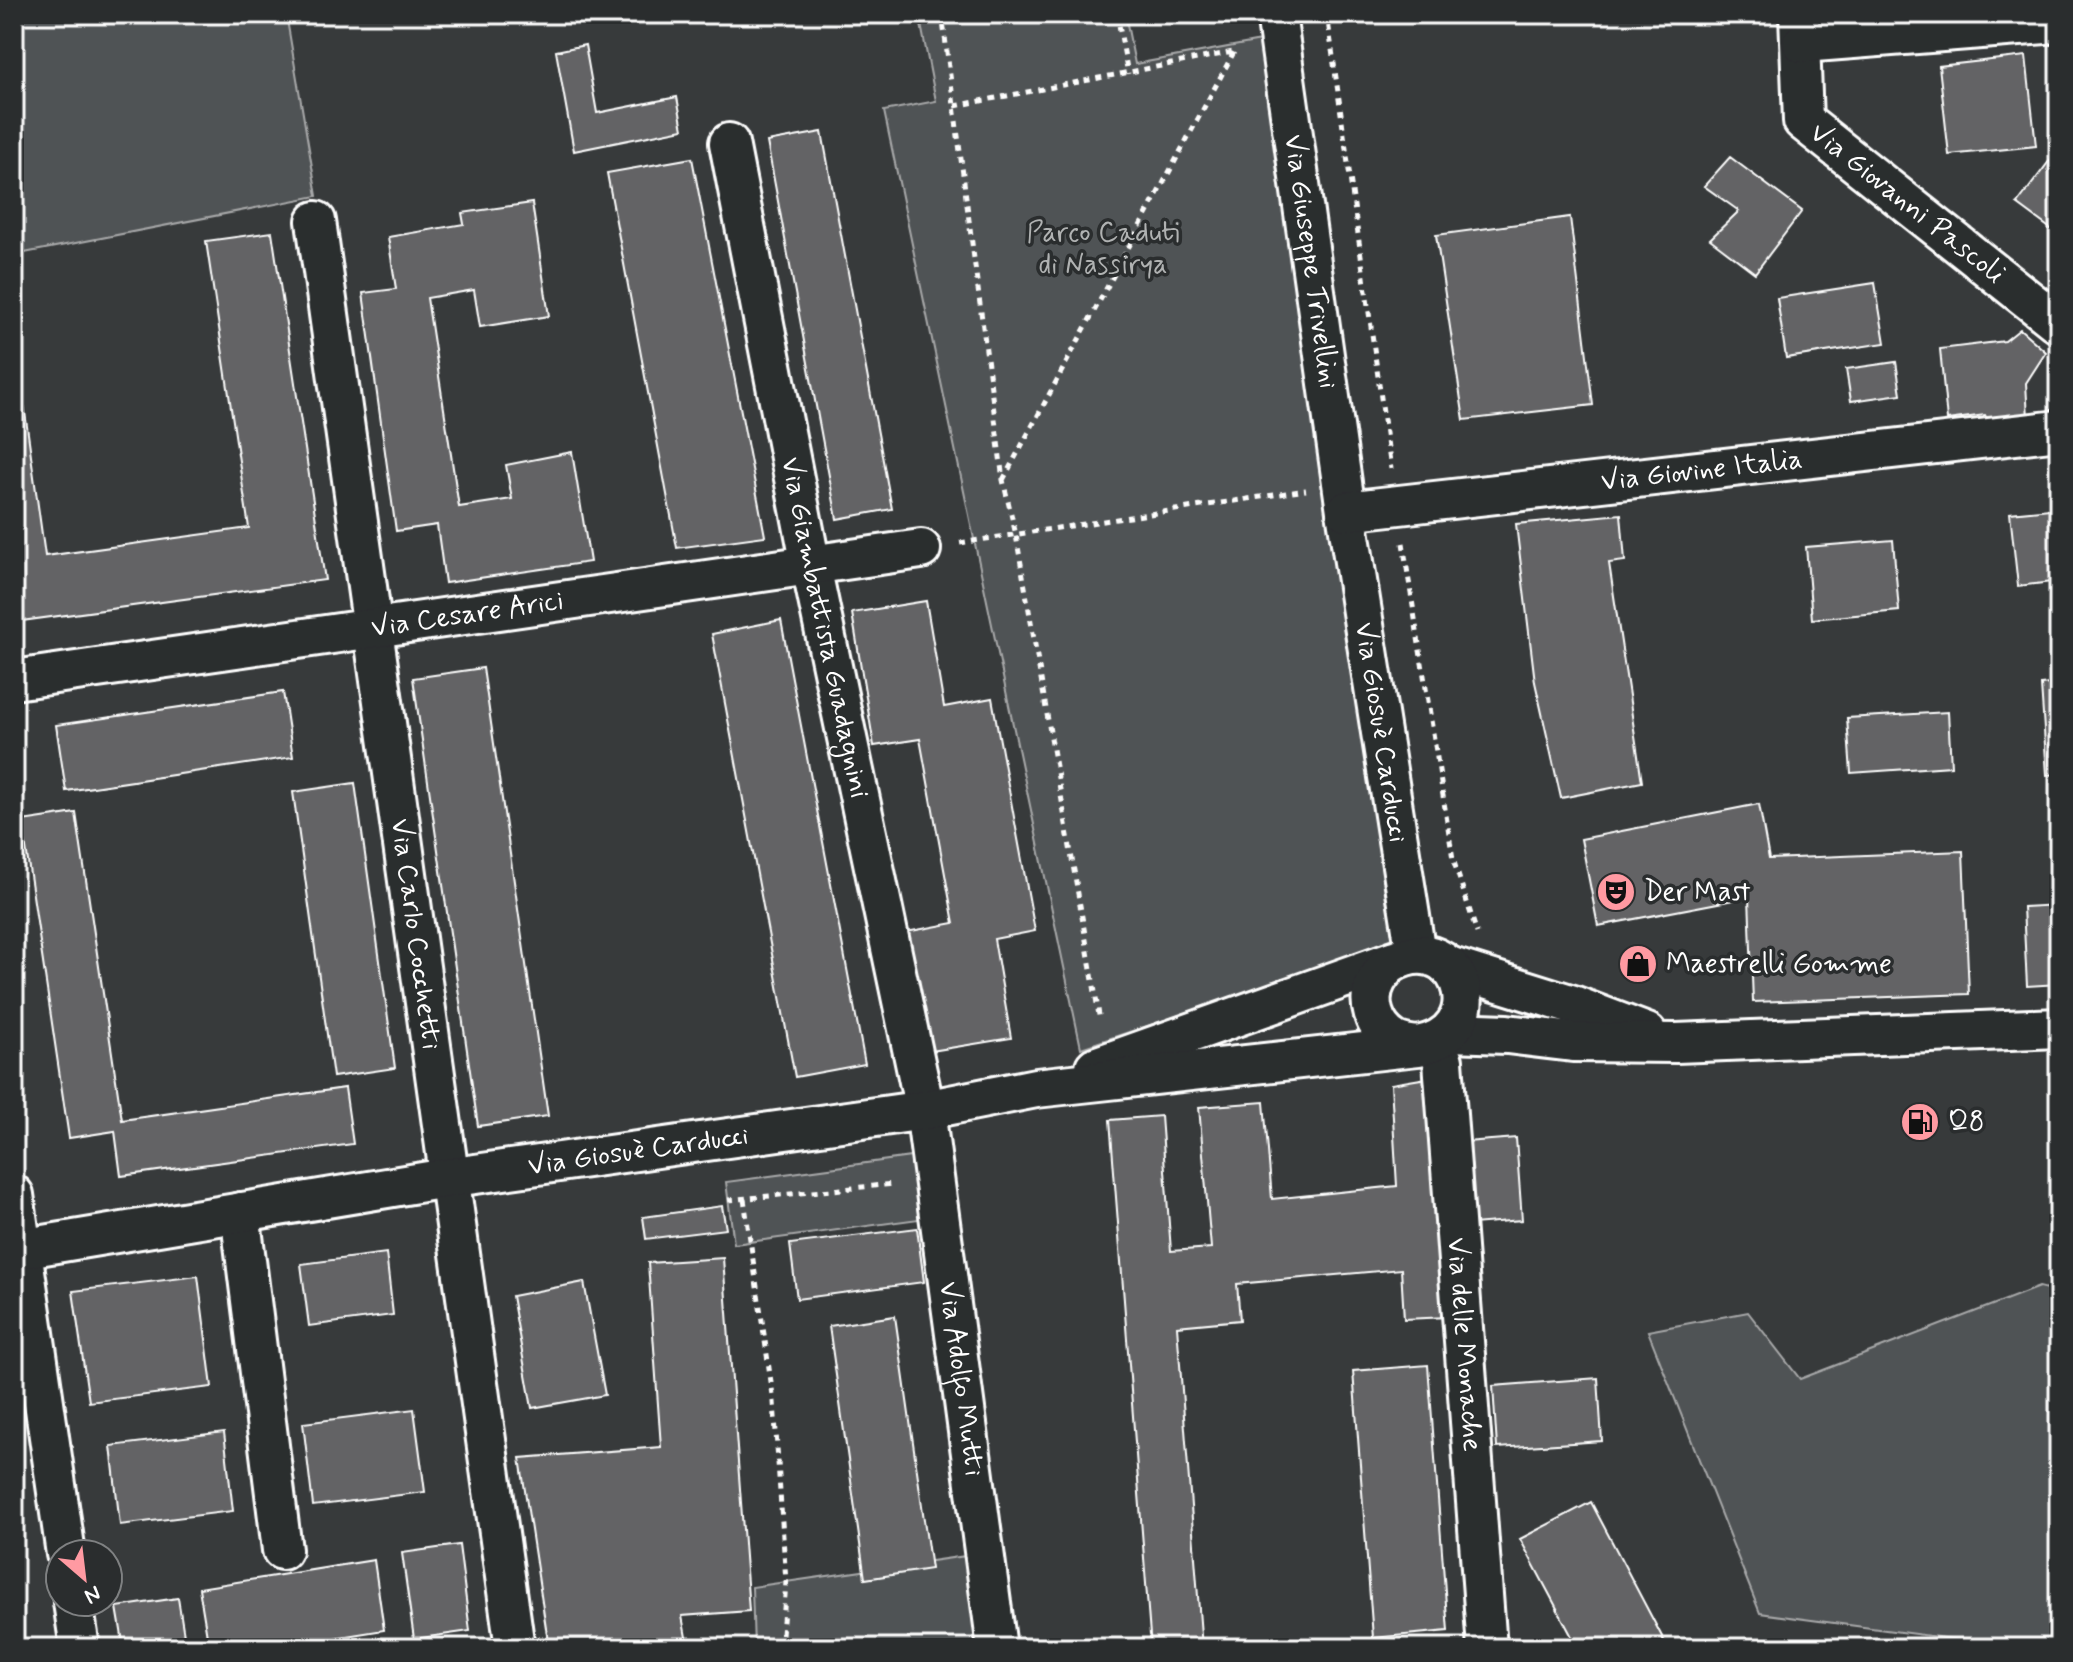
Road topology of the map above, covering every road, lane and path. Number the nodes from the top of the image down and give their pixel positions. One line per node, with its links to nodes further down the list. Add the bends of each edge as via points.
1 (942, 14): 8 (path)
2 (1117, 14): 7 (path)
3 (1276, 14): 16 (street, Via Giuseppe Trivellini)
4 (1327, 14): 13 (path)
5 (2059, 23): 6 (street)
6 (1801, 28): 11 (street, Via Giovanni Pascoli, via 1803,121)
7 (1128, 74): 8 (path); 14 (path, via 1234,52)
8 (955, 106): 14 (path)
9 (729, 143): 20 (street, Via Giambattista Guadagnini)
10 (316, 221): 21 (street, Via Carlo Cocchetti)
11 (2059, 324)
12 (2059, 430): 16 (street, Via Giovine Italia)
13 (1393, 477)
14 (1003, 480): 17 (path)
15 (1311, 489): 17 (path)
16 (1346, 511): 24 (street, Via Giosuè Carducci)
17 (1016, 535): 19 (path); 25 (path)
18 (1402, 538): 23 (path, via 1453,859)
19 (921, 549): 20 (street, Via Cesare Arici)
20 (811, 566): 21 (street, Via Cesare Arici); 30 (street, Via Giambattista Guadagnini)
21 (375, 629): 22 (street, Via Cesare Arici); 31 (street, Via Carlo Cocchetti)
22 (14, 680)
23 (1481, 947)
24 (1420, 960): 27 (street, Via Giosuè Carducci, via 1458,980 1464,999 1461,1016); 27 (street, Via Giosuè Carducci, via 1384,969 1371,1001 1375,1019 1397,1042); 28 (street, Via Giosuè Carducci, via 1573,1005); 29 (street, Via Giosuè Carducci)
25 (1100, 1021)
26 (2059, 1028): 28 (street, Via Giosuè Carducci)
27 (1434, 1040): 28 (street, Via Giosuè Carducci, via 1507,1034 1573,1042); 29 (street, Via Giosuè Carducci); 45 (street, Via delle Monache, via 1443,1061)
28 (1676, 1043)
29 (1036, 1088): 30 (street, Via Giosuè Carducci)
30 (925, 1110): 31 (street, Via Giosuè Carducci); 44 (street, Via Adolfo Mutti)
31 (447, 1178): 36 (street, Via Giosuè Carducci); 42 (street, Via Carlo Cocchetti)
32 (905, 1184): 34 (path)
33 (14, 1195): 37 (street)
34 (744, 1199): 35 (path); 43 (path, via 774,1402 786,1582)
35 (728, 1200)
36 (240, 1212): 37 (street, Via Giosuè Carducci); 39 (street)
37 (17, 1250): 38 (street)
38 (63, 1538)
39 (282, 1550)
40 (75, 1618): 41 (street)
41 (80, 1648)
42 (515, 1648)
43 (781, 1648)
44 (997, 1648)
45 (1487, 1648)

